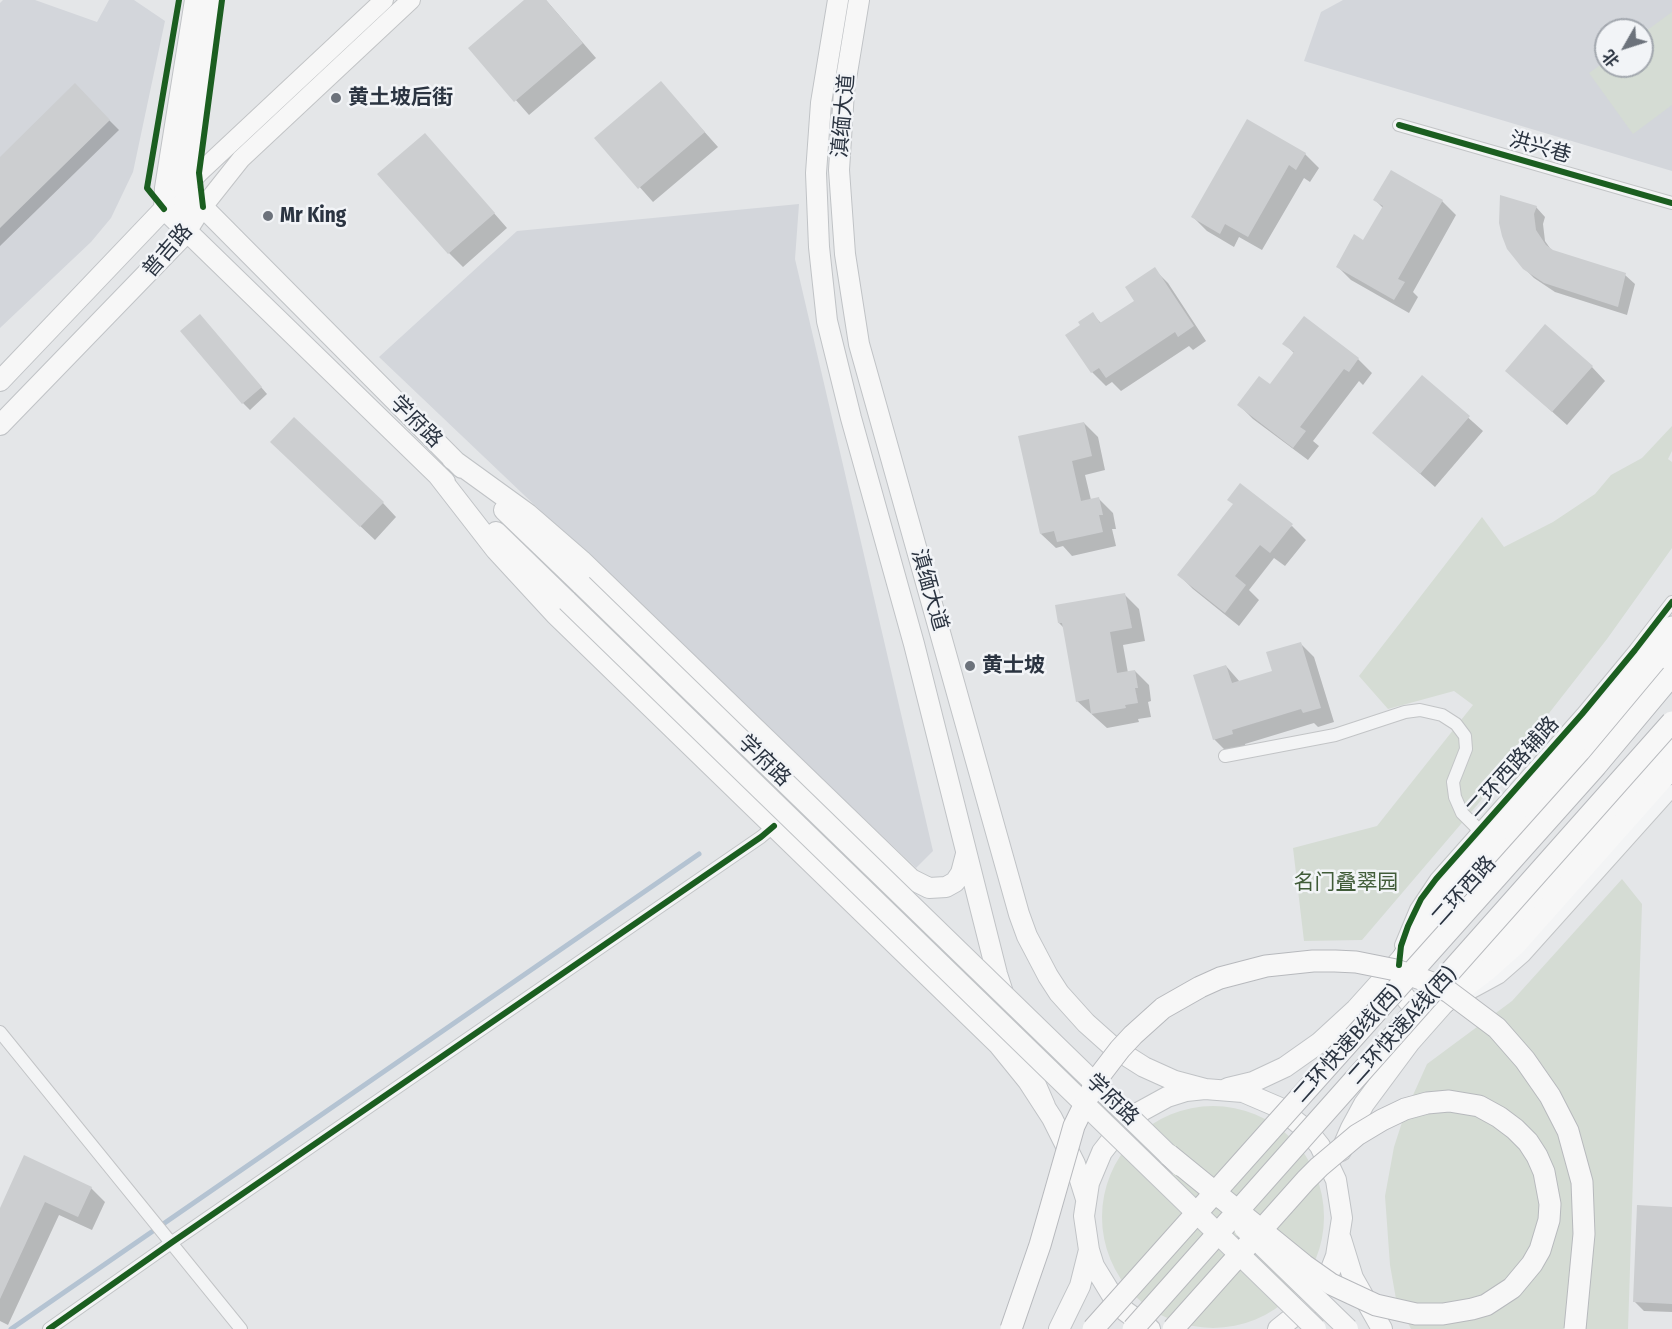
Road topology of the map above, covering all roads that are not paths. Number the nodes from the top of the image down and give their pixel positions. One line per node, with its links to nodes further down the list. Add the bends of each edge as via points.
1 (195, 0): 11 (main road)
2 (212, 0): 8 (main road)
3 (384, 0): 8 (main road, 普吉路)
4 (411, 0): 10 (main road, 普吉路, via 241,159)
5 (838, 0): 28 (main road, 滇缅大道, via 821,103 816,173 827,321)
6 (859, 0): 34 (main road, 滇缅大道, via 844,91 839,170 845,254 860,344 1018,914 1059,993 1114,1048 1175,1081)
7 (1399, 125): 9 (street, 洪兴巷)
8 (185, 189): 10 (main road, 学府路); 11 (main road, 普吉路); 12 (main road)
9 (1672, 203)
10 (203, 207): 12 (main road, 普吉路); 15 (main road, 学府路)
11 (164, 209): 12 (main road, 学府路); 13 (main road, 普吉路)
12 (187, 232): 14 (main road, 普吉路); 16 (main road, 学府路)
13 (0, 381)
14 (0, 425)
15 (452, 459): 29 (main road, via 528,514 581,560); 36 (main road, 学府路, bridge)
16 (437, 474): 26 (main road, 学府路, via 543,601); 51 (main road, 学府路, bridge)
17 (1672, 602): 27 (street, 二环西路辅路, via 1600,693)
18 (1672, 627): 31 (highway, via 1442,895)
19 (1672, 651): 31 (main road, 二环西路, via 1604,734)
20 (1672, 675): 46 (highway, 二环快速B线(西), bridge, via 1596,766)
21 (1672, 722): 47 (highway, 二环快速A线(西), bridge)
22 (1672, 746): 32 (main road)
23 (1225, 756): 27 (street, via 1335,735 1405,712 1442,714 1465,736 1466,749 1453,782 1455,797 1462,813)
24 (1672, 768): 32 (highway, via 1508,952)
25 (1672, 791): 32 (street, via 1516,964 1484,987)
26 (774, 826): 30 (main road, 学府路); 40 (street)
27 (1479, 830): 31 (street, 二环西路辅路, via 1436,879 1416,909 1402,940)
28 (965, 848): 29 (main road, via 965,861 958,877 951,885 935,889 917,884); 35 (main road, 滇缅大道, via 1006,1005)
29 (883, 853): 30 (main road, via 886,872 876,889 859,898)
30 (844, 895): 35 (main road, 学府路, via 998,1044)
31 (1399, 964): 32 (main road, via 1397,984 1408,1001 1428,1009); 34 (main road, 二环西路, via 1350,1016 1307,1052 1263,1078)
32 (1444, 1003): 37 (main road, via 1390,1067 1357,1116 1341,1150)
33 (0, 1032): 40 (street)
34 (1214, 1089): 37 (main road, 滇缅大道, via 1261,1098 1294,1118 1320,1146); 38 (main road, 二环西路, via 1186,1091 1158,1101 1123,1125 1094,1167)
35 (1045, 1106): 38 (main road, 学府路, via 1071,1153)
36 (1169, 1155): 49 (highway, bridge, via 1259,1228 1268,1236 1304,1265 1331,1284 1376,1305 1416,1314 1472,1309 1512,1288 1539,1251 1550,1204 1538,1156 1515,1128 1499,1117 1479,1106 1459,1102 1427,1103 1405,1109 1357,1135 1319,1167 1298,1188 1275,1215 1267,1224 1259,1232); 52 (main road, 学府路, bridge)
37 (1336, 1180): 39 (main road, via 1342,1218)
38 (1086, 1199): 41 (main road)
39 (1340, 1238): 50 (main road, via 1329,1274 1319,1290 1308,1305); 53 (main road, via 1353,1278)
40 (170, 1241): 42 (street); 43 (street)
41 (1089, 1250): 45 (main road, via 1076,1296); 48 (main road, via 1113,1297)
42 (49, 1329)
43 (241, 1329)
44 (1011, 1329): 54 (highway, bridge, via 1074,1126 1097,1079 1120,1049 1163,1008 1220,978 1274,965 1335,961 1396,970 1449,992 1497,1028 1550,1096 1574,1148 1583,1199 1583,1252)
45 (1059, 1329)
46 (1093, 1329)
47 (1133, 1329)
48 (1150, 1329)
49 (1173, 1329)
50 (1278, 1329)
51 (1316, 1329)
52 (1347, 1329)
53 (1382, 1329)
54 (1575, 1329)

